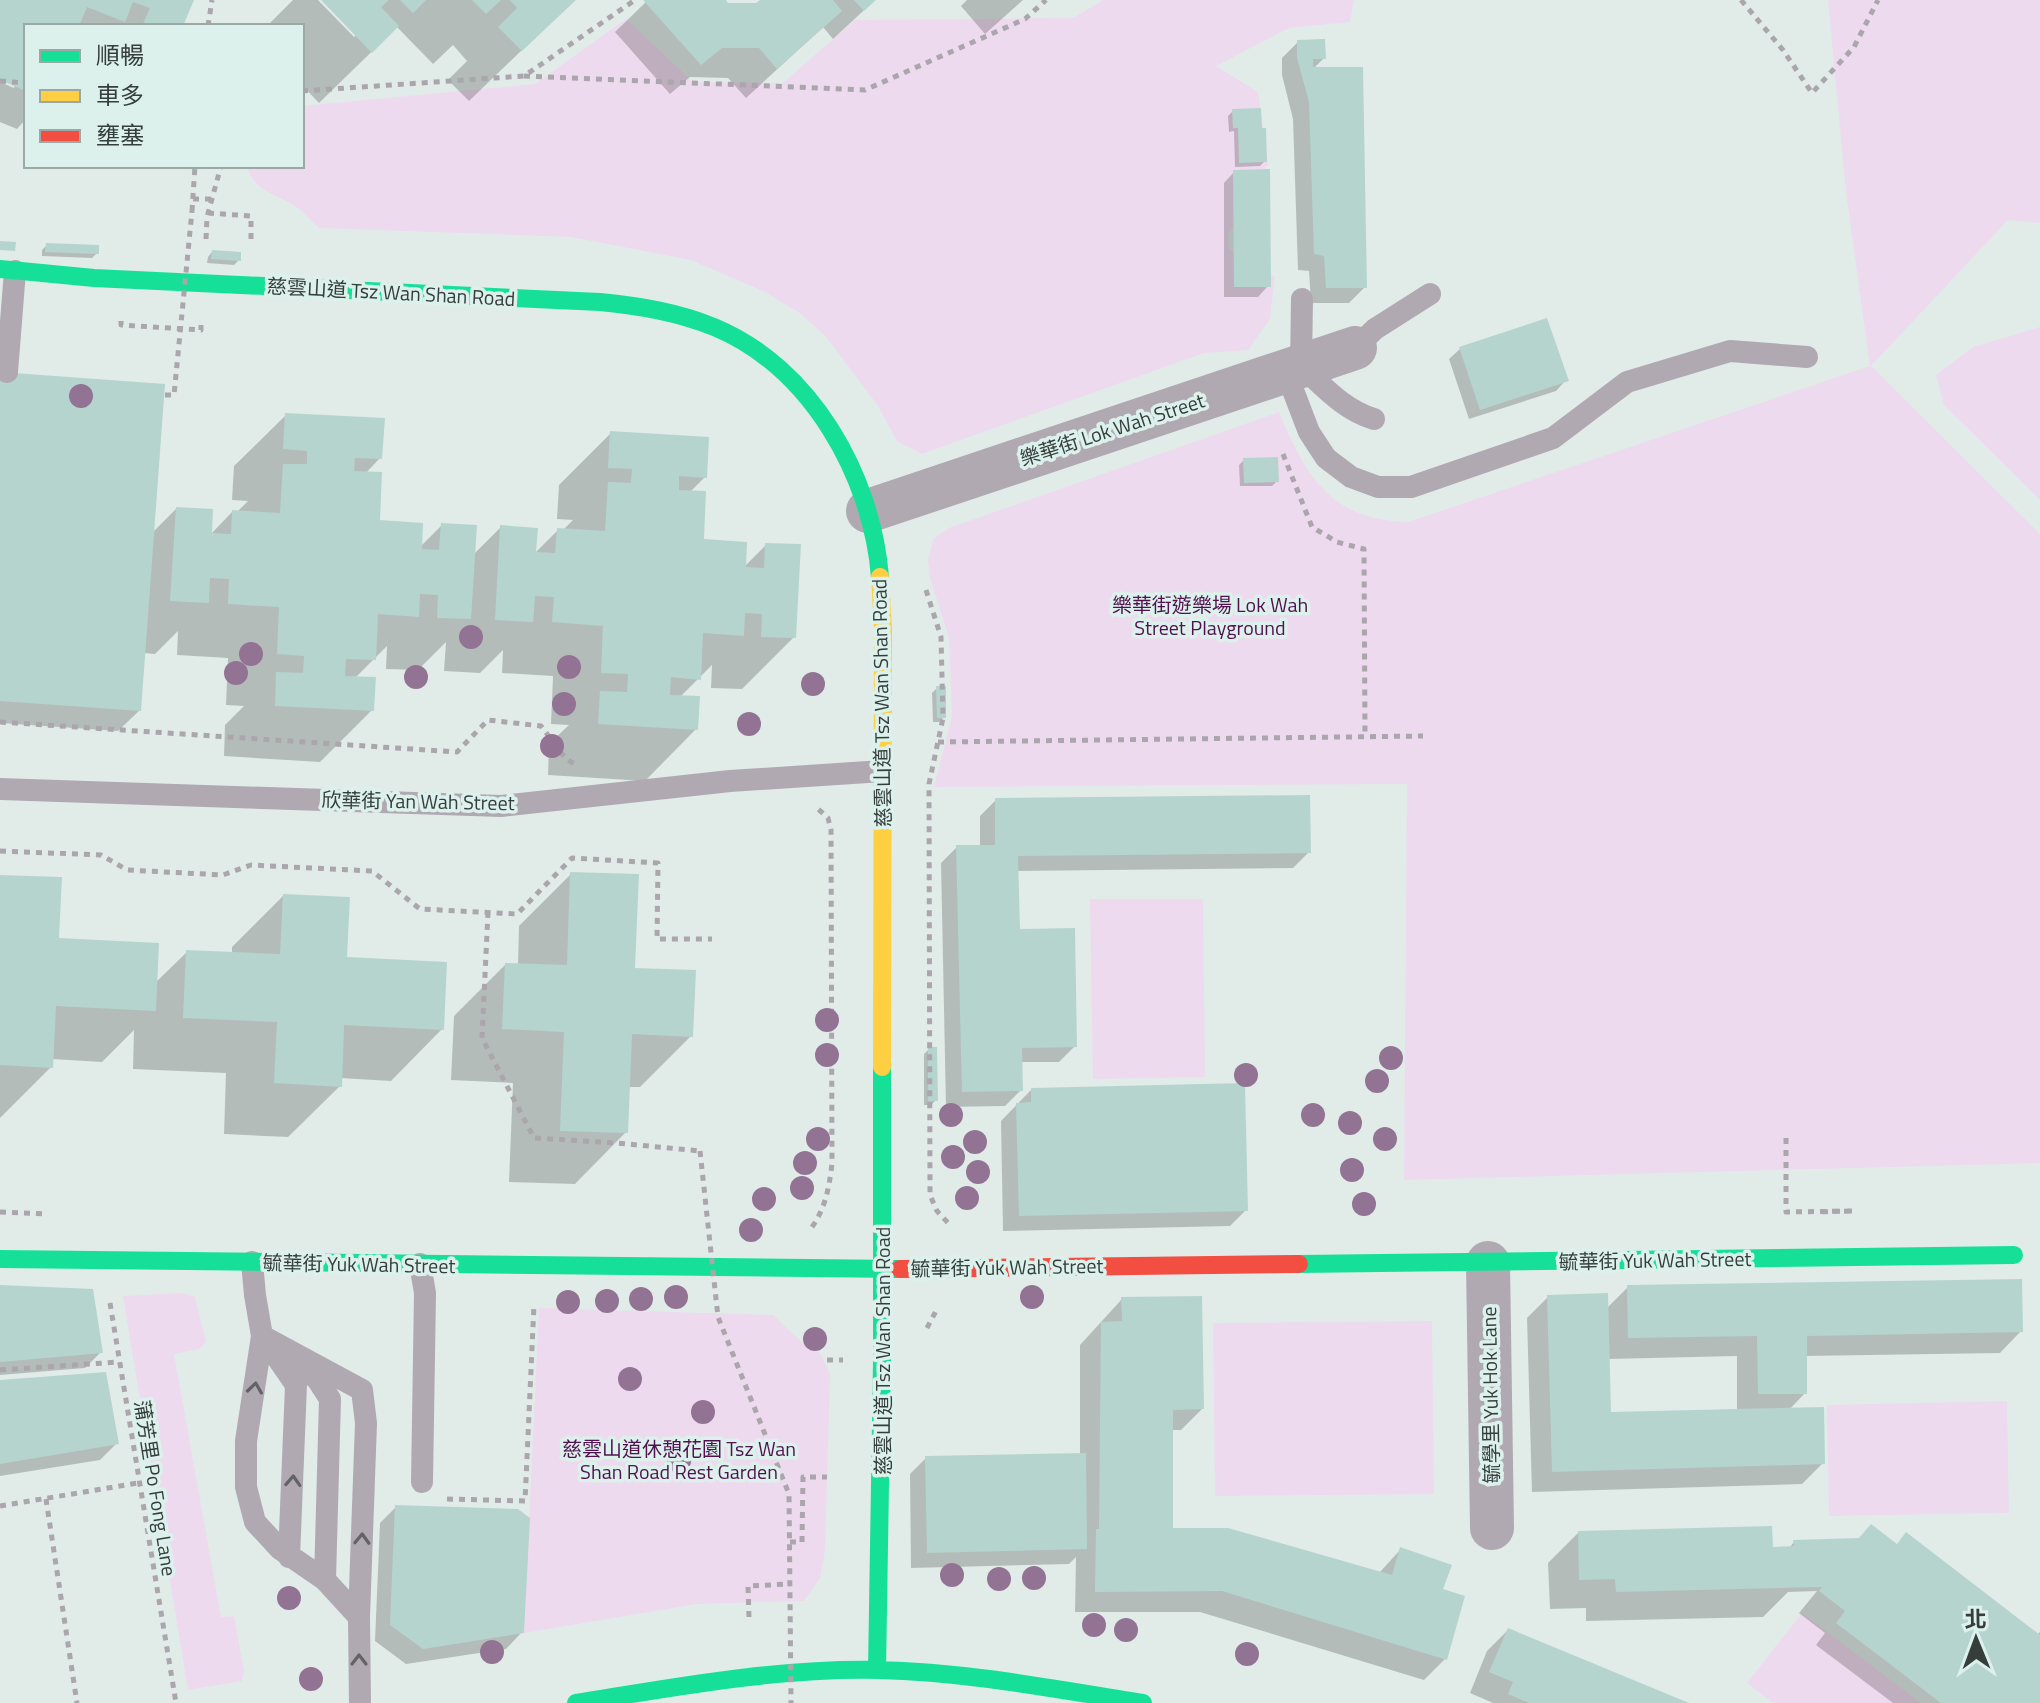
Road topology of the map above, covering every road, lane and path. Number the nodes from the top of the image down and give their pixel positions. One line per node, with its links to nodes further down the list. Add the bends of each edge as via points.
1 (212, 0): 6 (path)
2 (1046, 0): 7 (path, via 1025,19 865,90)
3 (1741, 0): 4 (path, via 1812,93 1854,47)
4 (1878, 0)
5 (633, 1): 7 (path)
6 (208, 24)
7 (524, 76): 10 (path)
8 (0, 81): 9 (path)
9 (24, 83)
10 (304, 91)
11 (195, 168): 13 (path)
12 (220, 168): 14 (path)
13 (193, 199): 14 (path); 22 (path, bridge)
14 (211, 199): 15 (path)
15 (207, 215): 16 (path); 17 (path, via 251,216)
16 (205, 247)
17 (251, 249)
18 (7, 270): 27 (lane); 31 (main road, 慈雲山道 Tsz Wan Shan Road, via 621,305 678,314 758,351 808,397 847,460)
19 (1430, 294): 24 (lane)
20 (1302, 299): 26 (lane)
21 (121, 325): 22 (path)
22 (180, 329): 23 (path); 28 (path, bridge, via 174,395)
23 (201, 330)
24 (1355, 348): 26 (street, 樂華街 Lok Wah Street)
25 (1807, 357): 26 (lane, via 1730,351 1627,382 1553,438 1411,487 1378,487 1351,477 1326,458 1309,432)
26 (1294, 369): 29 (lane, via 1357,414); 31 (street, 樂華街 Lok Wah Street)
27 (7, 372)
28 (165, 395)
29 (1374, 419)
30 (1293, 480): 34 (path, via 1312,527 1337,542 1364,549)
31 (868, 511): 37 (main road, 慈雲山道 Tsz Wan Shan Road, via 880,575)
32 (923, 580): 36 (path, via 941,637 943,718)
33 (0, 722): 39 (path, via 457,752 488,720 541,726 566,759)
34 (1365, 736): 35 (path); 36 (path)
35 (1423, 736)
36 (938, 742): 48 (path, via 929,784 930,1195 937,1211)
37 (883, 771): 39 (lane, 欣華街 Yan Wah Street); 57 (main road, 慈雲山道 Tsz Wan Shan Road)
38 (0, 789): 39 (lane, 欣華街 Yan Wah Street, via 501,806)
39 (620, 792)
40 (831, 830): 49 (path, via 832,1164 828,1193)
41 (0, 851): 42 (path, via 101,855 127,870 141,871 223,875 251,865 372,871 420,909)
42 (488, 912): 43 (path, via 517,914 572,858 658,863 657,939); 72 (path, bridge, via 482,1038 534,1138 700,1151 718,1317 789,1494)
43 (712, 939)
44 (1786, 1138): 46 (path, via 1786,1212 1854,1211)
45 (0, 1212): 47 (path)
46 (1778, 1213)
47 (48, 1214)
48 (958, 1228)
49 (809, 1231)
50 (697, 1238): 51 (path)
51 (713, 1238)
52 (2014, 1255): 55 (main road, 毓華街 Yuk Wah Street)
53 (0, 1259): 54 (main road, 毓華街 Yuk Wah Street)
54 (252, 1262): 56 (main road, 毓華街 Yuk Wah Street); 62 (lane)
55 (1488, 1263): 57 (main road, 毓華街 Yuk Wah Street); 71 (street, 毓學里 Yuk Hok Lane)
56 (420, 1264): 57 (main road, 毓華街 Yuk Wah Street); 66 (lane, via 425,1293)
57 (883, 1269): 78 (main road, 慈雲山道 Tsz Wan Shan Road)
58 (108, 1292): 63 (path, 蒲芳里 Po Fong Lane)
59 (534, 1296): 69 (path, via 525,1501)
60 (942, 1301): 61 (path)
61 (927, 1335)
62 (262, 1336): 73 (lane, one-way to 62, via 296,1385); 73 (lane, one-way to 62, via 255,1522 246,1487 246,1441); 74 (lane, via 317,1379 330,1399); 76 (lane, one-way to 62, via 366,1423 362,1390)
63 (119, 1362): 64 (path); 67 (path, 蒲芳里 Po Fong Lane)
64 (0, 1370)
65 (827, 1477): 72 (path, via 803,1477 802,1542)
66 (422, 1482)
67 (138, 1483): 68 (path); 80 (path, 蒲芳里 Po Fong Lane)
68 (46, 1499): 70 (path); 79 (path)
69 (446, 1499)
70 (0, 1506)
71 (1492, 1528)
72 (790, 1542): 75 (path, bridge)
73 (289, 1557): 74 (lane)
74 (325, 1580): 76 (lane)
75 (790, 1584): 77 (path, via 748,1586); 83 (path, bridge)
76 (359, 1617): 81 (lane, one-way to 76)
77 (749, 1617)
78 (877, 1670): 82 (main road, via 770,1675); 84 (main road)
79 (77, 1703)
80 (176, 1703)
81 (360, 1703)
82 (576, 1703)
83 (791, 1703)
84 (1143, 1703)

